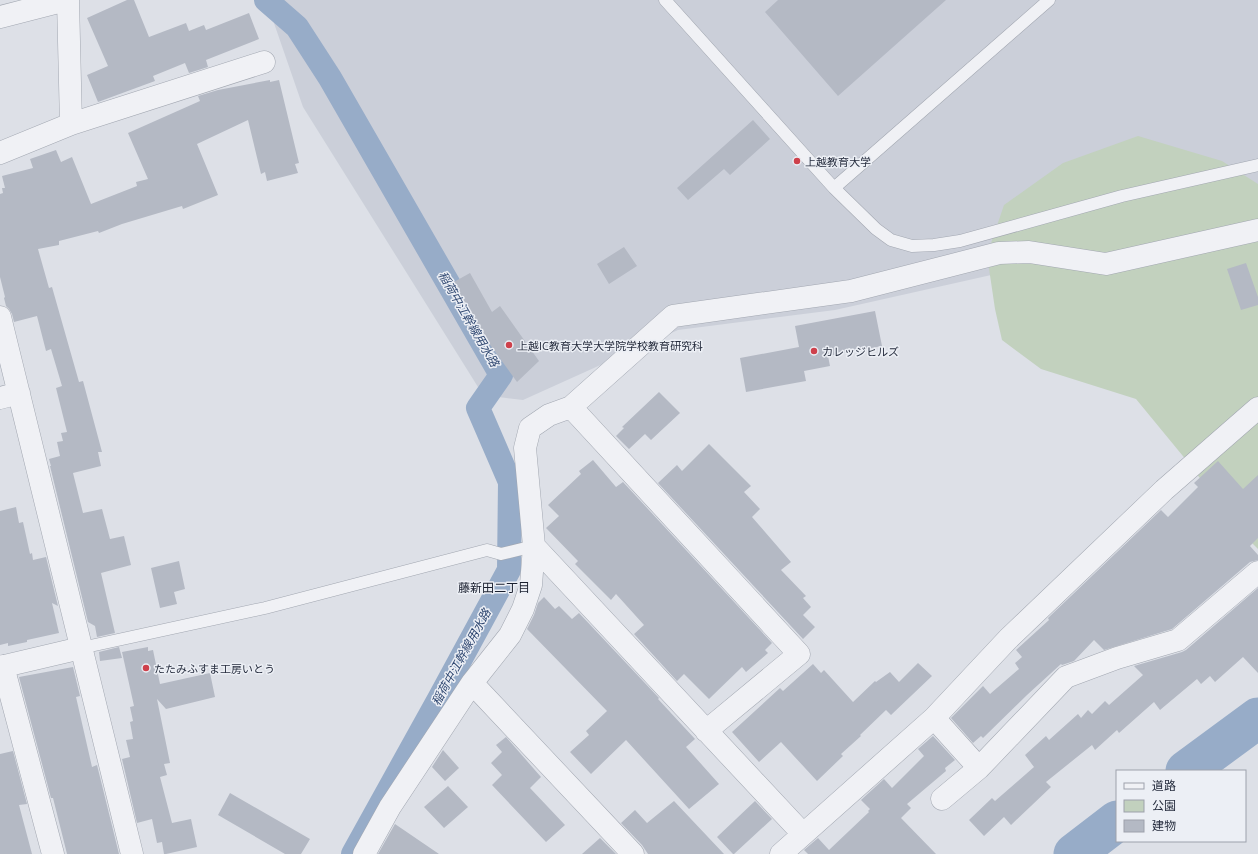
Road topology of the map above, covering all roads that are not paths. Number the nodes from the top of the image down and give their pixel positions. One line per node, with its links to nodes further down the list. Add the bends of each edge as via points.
1 (67, 0): 4 (street); 6 (street)
2 (665, 0): 9 (lane)
3 (1049, 0): 9 (lane)
4 (0, 17)
5 (264, 62): 6 (street)
6 (71, 124): 7 (street)
7 (0, 153)
8 (1258, 164): 9 (lane, via 1122,196 960,241 934,245 912,246 891,240)
9 (834, 188)
10 (1258, 230): 13 (street, via 1106,264 1029,252 999,253 851,292 673,316)
11 (0, 317): 12 (street)
12 (9, 395): 17 (street)
13 (571, 407): 15 (street, via 549,415 530,428 528,435 525,448); 21 (street, via 799,654)
14 (1258, 408): 20 (street, via 1164,490 1019,628)
15 (534, 546): 17 (lane, via 501,554 487,550 265,608); 19 (street, via 531,585 523,609 510,635); 21 (street)
16 (1258, 572): 22 (street, via 1178,640 1117,658 1066,677)
17 (81, 648): 18 (street); 26 (street)
18 (2, 666): 25 (street)
19 (472, 683): 27 (street, via 390,807); 28 (street)
20 (934, 718): 22 (street); 24 (street)
21 (706, 731): 24 (street)
22 (980, 768): 23 (street)
23 (942, 799)
24 (803, 834): 29 (street)
25 (53, 854)
26 (132, 854)
27 (364, 854)
28 (633, 854)
29 (781, 854)

